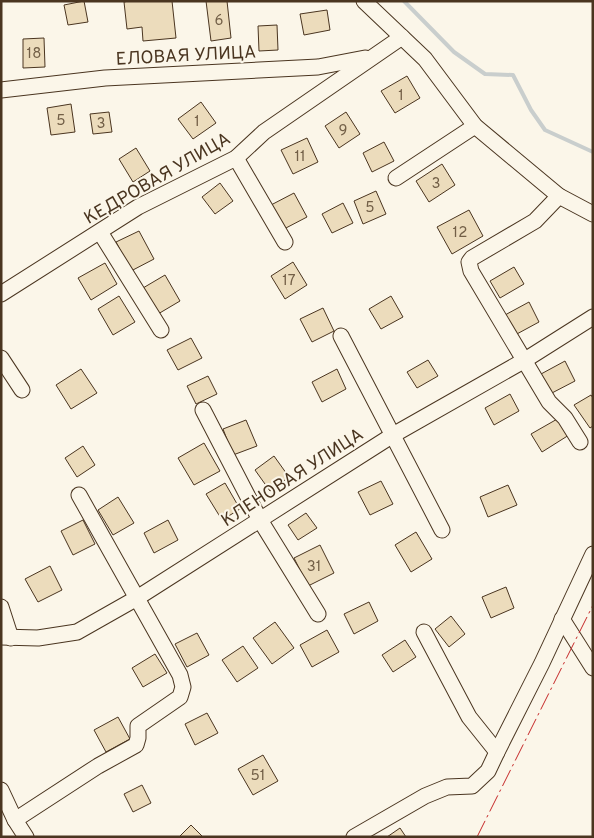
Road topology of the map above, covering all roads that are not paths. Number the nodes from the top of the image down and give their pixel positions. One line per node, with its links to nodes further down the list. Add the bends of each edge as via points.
1 (364, 1): 2 (street)
2 (402, 37): 3 (street, КЕДРОВАЯ УЛИЦА); 5 (street, via 425,60)
3 (373, 57): 4 (street, ЕЛОВАЯ УЛИЦА, via 318,67 104,78); 6 (street, КЕДРОВАЯ УЛИЦА, via 264,132)
4 (1, 90)
5 (475, 126): 7 (street); 8 (street)
6 (236, 158): 10 (street, КЕДРОВАЯ УЛИЦА, via 138,207); 11 (street)
7 (396, 178)
8 (559, 196): 9 (street); 17 (street, via 536,221 469,262 471,271)
9 (593, 214)
10 (100, 232): 12 (street, КЕДРОВАЯ УЛИЦА); 14 (street)
11 (285, 242)
12 (1, 294)
13 (593, 317): 17 (street, КЛЕНОВАЯ УЛИЦА)
14 (161, 330)
15 (341, 336): 20 (street)
16 (1, 358): 18 (street)
17 (525, 360): 20 (street, КЛЕНОВАЯ УЛИЦА); 21 (street, via 549,402 565,418)
18 (22, 390)
19 (203, 410): 23 (street)
20 (393, 435): 23 (street, КЛЕНОВАЯ УЛИЦА); 24 (street)
21 (580, 442)
22 (79, 495): 26 (street)
23 (260, 520): 26 (street, КЛЕНОВАЯ УЛИЦА); 28 (street)
24 (442, 530)
25 (593, 554): 29 (street)
26 (137, 598): 31 (street, КЛЕНОВАЯ УЛИЦА, via 77,632 38,638); 35 (street, via 180,675 183,687 180,697 138,726 136,745)
27 (1, 607): 31 (street)
28 (318, 614)
29 (562, 619): 32 (street); 33 (street)
30 (424, 632): 33 (street, via 469,717)
31 (6, 637)
32 (593, 668)
33 (497, 752): 37 (street, via 488,771 472,786 447,787 425,796)
34 (1, 790): 35 (street)
35 (14, 820): 36 (street)
36 (26, 837)
37 (354, 837)

